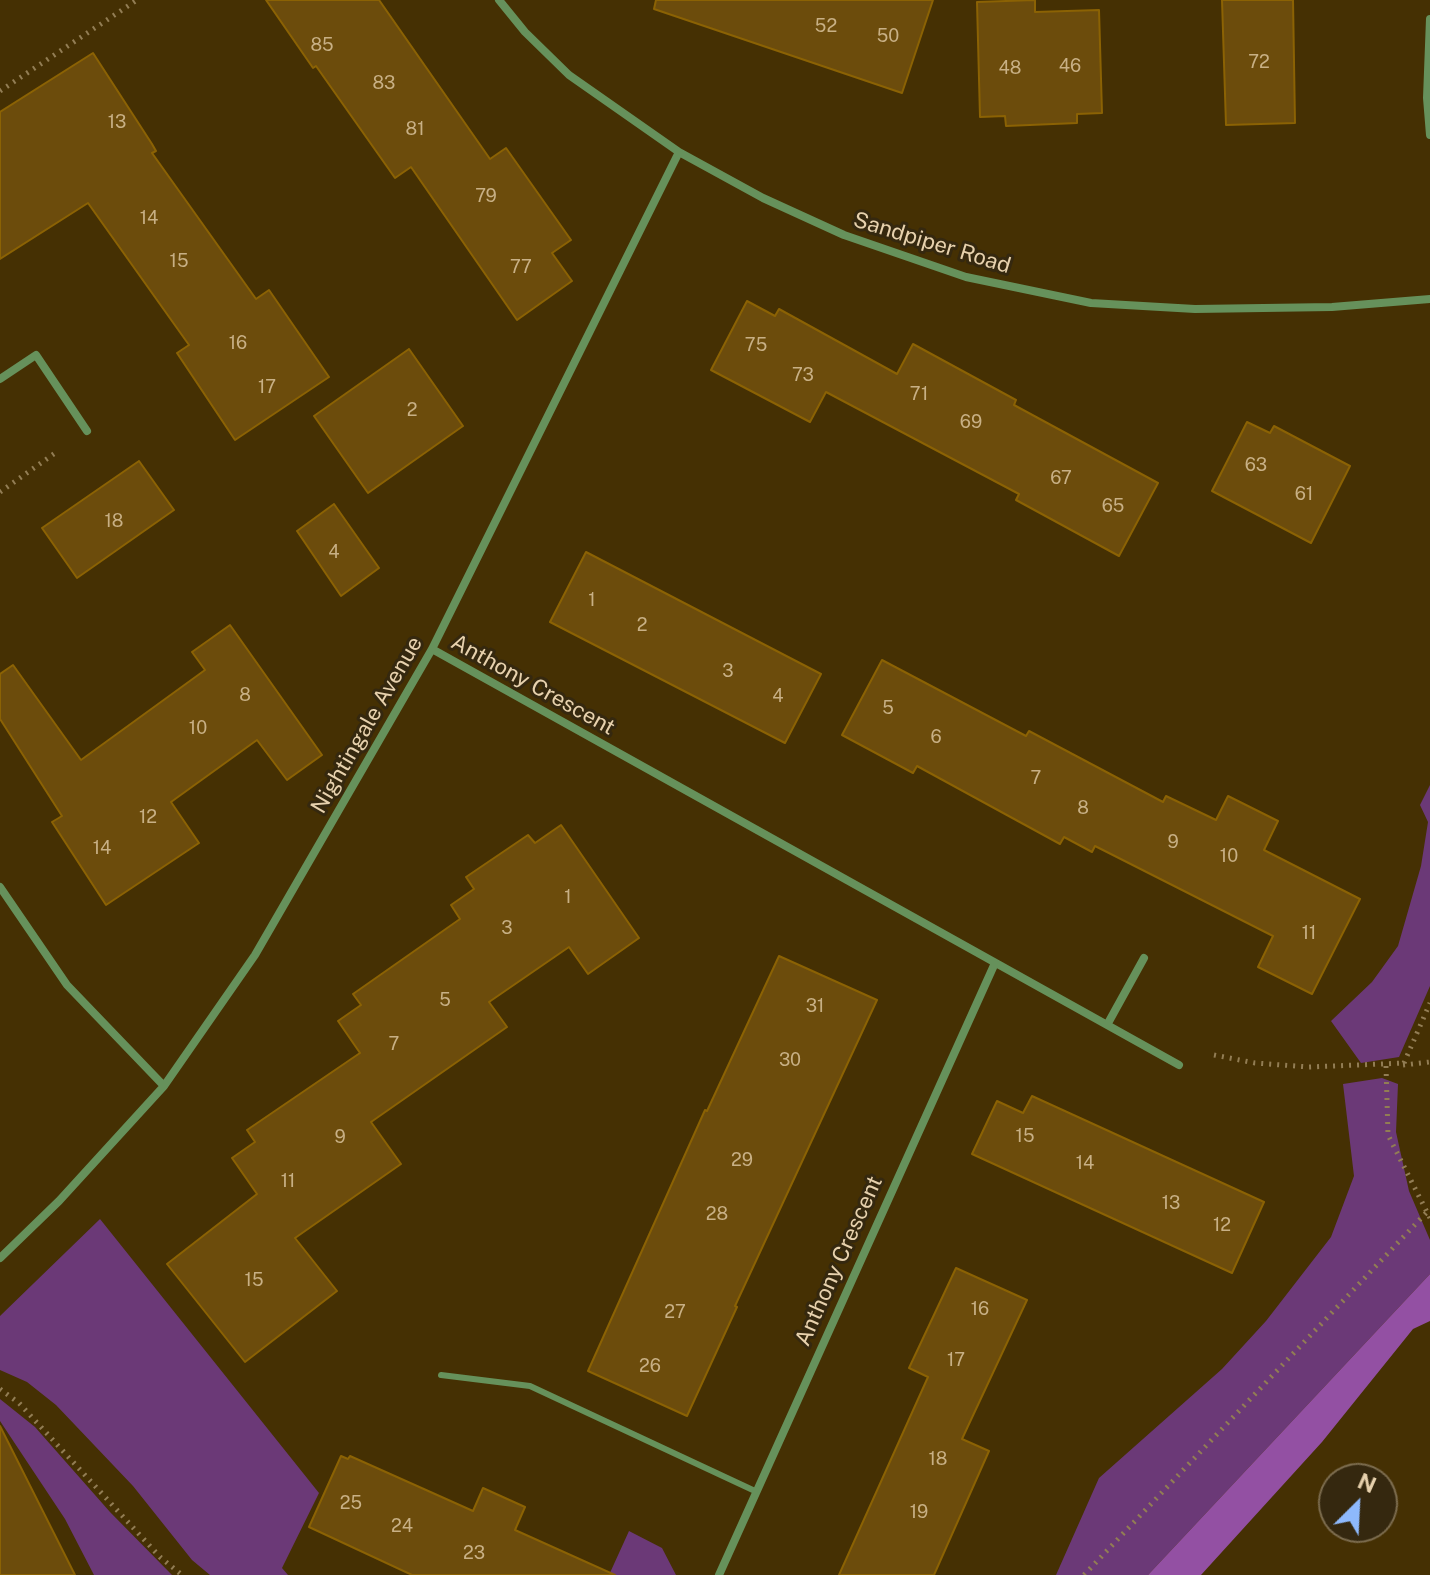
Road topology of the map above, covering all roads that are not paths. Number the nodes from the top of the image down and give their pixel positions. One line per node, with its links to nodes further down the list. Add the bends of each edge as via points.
1 (499, 0): 4 (street, Sandpiper Road, via 569,75)
2 (1430, 19): 3 (street)
3 (1430, 135)
4 (679, 152): 5 (street, Sandpiper Road, via 844,235 966,277 1091,303 1195,309); 8 (street, Nightingale Avenue)
5 (1430, 299)
6 (0, 379): 7 (street, via 36,355)
7 (87, 431)
8 (432, 649): 11 (street, Anthony Crescent); 14 (street, Nightingale Avenue, via 255,955)
9 (0, 887): 14 (street, via 67,985)
10 (1144, 958): 12 (street)
11 (995, 963): 12 (street, Anthony Crescent); 17 (street, Anthony Crescent)
12 (1107, 1025): 13 (street, Anthony Crescent)
13 (1179, 1065)
14 (164, 1086): 15 (street, Nightingale Avenue)
15 (0, 1258)
16 (441, 1375): 17 (lane, via 530,1386)
17 (755, 1491): 18 (street, Anthony Crescent)
18 (719, 1575)

